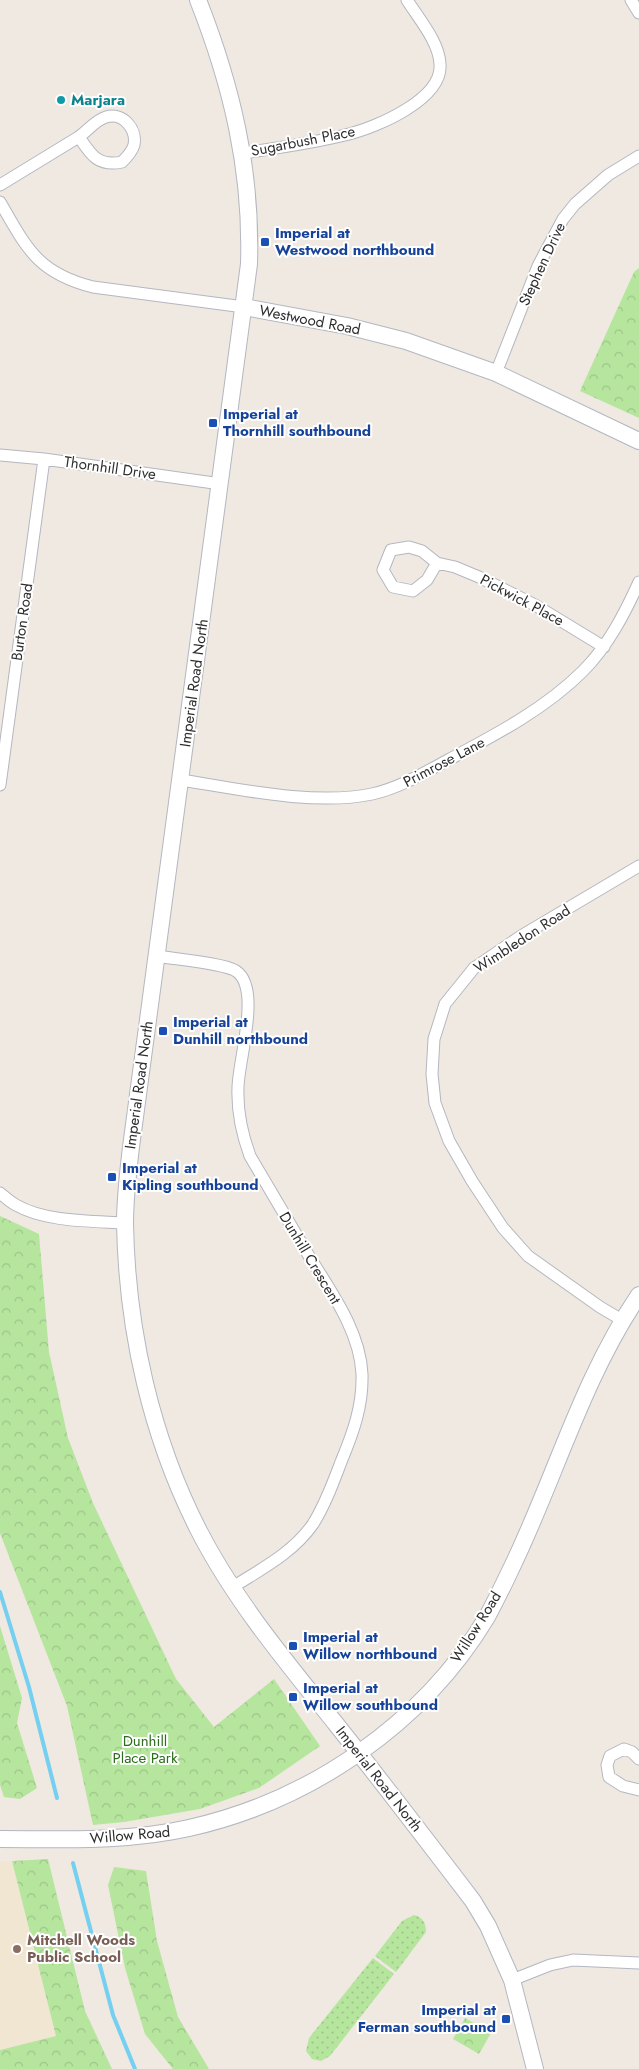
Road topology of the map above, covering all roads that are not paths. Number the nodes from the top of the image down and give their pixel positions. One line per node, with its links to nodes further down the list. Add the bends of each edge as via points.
1 (198, 0): 6 (street, Imperial Road North, via 217,47)
2 (407, 0): 6 (street, Sugarbush Place, via 437,46 441,66 434,87 421,100 393,117 350,134)
3 (631, 0): 4 (street)
4 (639, 13)
5 (79, 137): 5 (street, via 91,155 106,163 122,162 133,148 135,139 127,123 112,115 97,121); 8 (street)
6 (243, 153): 10 (street, Imperial Road North, via 250,232)
7 (639, 156): 11 (street, Stephen Drive, via 608,176 563,218 538,266)
8 (0, 185)
9 (0, 202): 10 (street, Westwood Road, via 38,261 71,281 93,287)
10 (244, 307): 11 (street, Westwood Road, via 347,326 406,341); 15 (street, Imperial Road North)
11 (496, 373): 12 (street, Westwood Road)
12 (639, 441)
13 (0, 455): 14 (street, Thornhill Drive)
14 (44, 459): 15 (street, Thornhill Drive); 20 (street, Burton Road)
15 (221, 484): 19 (street, Imperial Road North)
16 (437, 563): 16 (street, Pickwick Place, via 409,546 391,550 383,570 393,586 413,591 427,580); 18 (street, Pickwick Place, via 479,577)
17 (639, 582): 18 (street, Primrose Lane)
18 (604, 647): 19 (street, Primrose Lane, via 559,692 501,732 404,784 372,794 323,798)
19 (181, 780): 22 (street, Imperial Road North)
20 (0, 785)
21 (639, 866): 26 (street, Wimbledon Road, via 520,936 474,968 445,1004 434,1039 432,1074 434,1103 449,1141 503,1228 528,1256)
22 (157, 956): 24 (street, Imperial Road North, via 131,1147); 27 (street, Dunhill Crescent, via 236,971 246,983 249,1002 238,1087 238,1113 243,1136 250,1156 341,1309 357,1345 362,1372 361,1400 355,1427 312,1525 279,1558)
23 (0, 1193): 24 (street, via 17,1206 44,1215)
24 (125, 1223): 27 (street, Imperial Road North, via 136,1347 153,1414 173,1473 199,1531)
25 (639, 1295): 26 (street, Willow Road)
26 (622, 1320): 28 (street, Willow Road, via 592,1376 511,1569 487,1617 455,1662 423,1698)
27 (233, 1587): 28 (street, Imperial Road North, via 286,1662)
28 (359, 1752): 31 (street, Willow Road, via 294,1792 249,1811 188,1829 115,1838); 33 (street, Imperial Road North, via 473,1901)
29 (639, 1759): 30 (street, via 624,1749 610,1756 607,1765 609,1777 623,1786)
30 (639, 1790)
31 (0, 1839)
32 (639, 1963): 33 (street, via 574,1960 550,1965)
33 (512, 1980): 34 (street, Imperial Road North)
34 (535, 2069)

